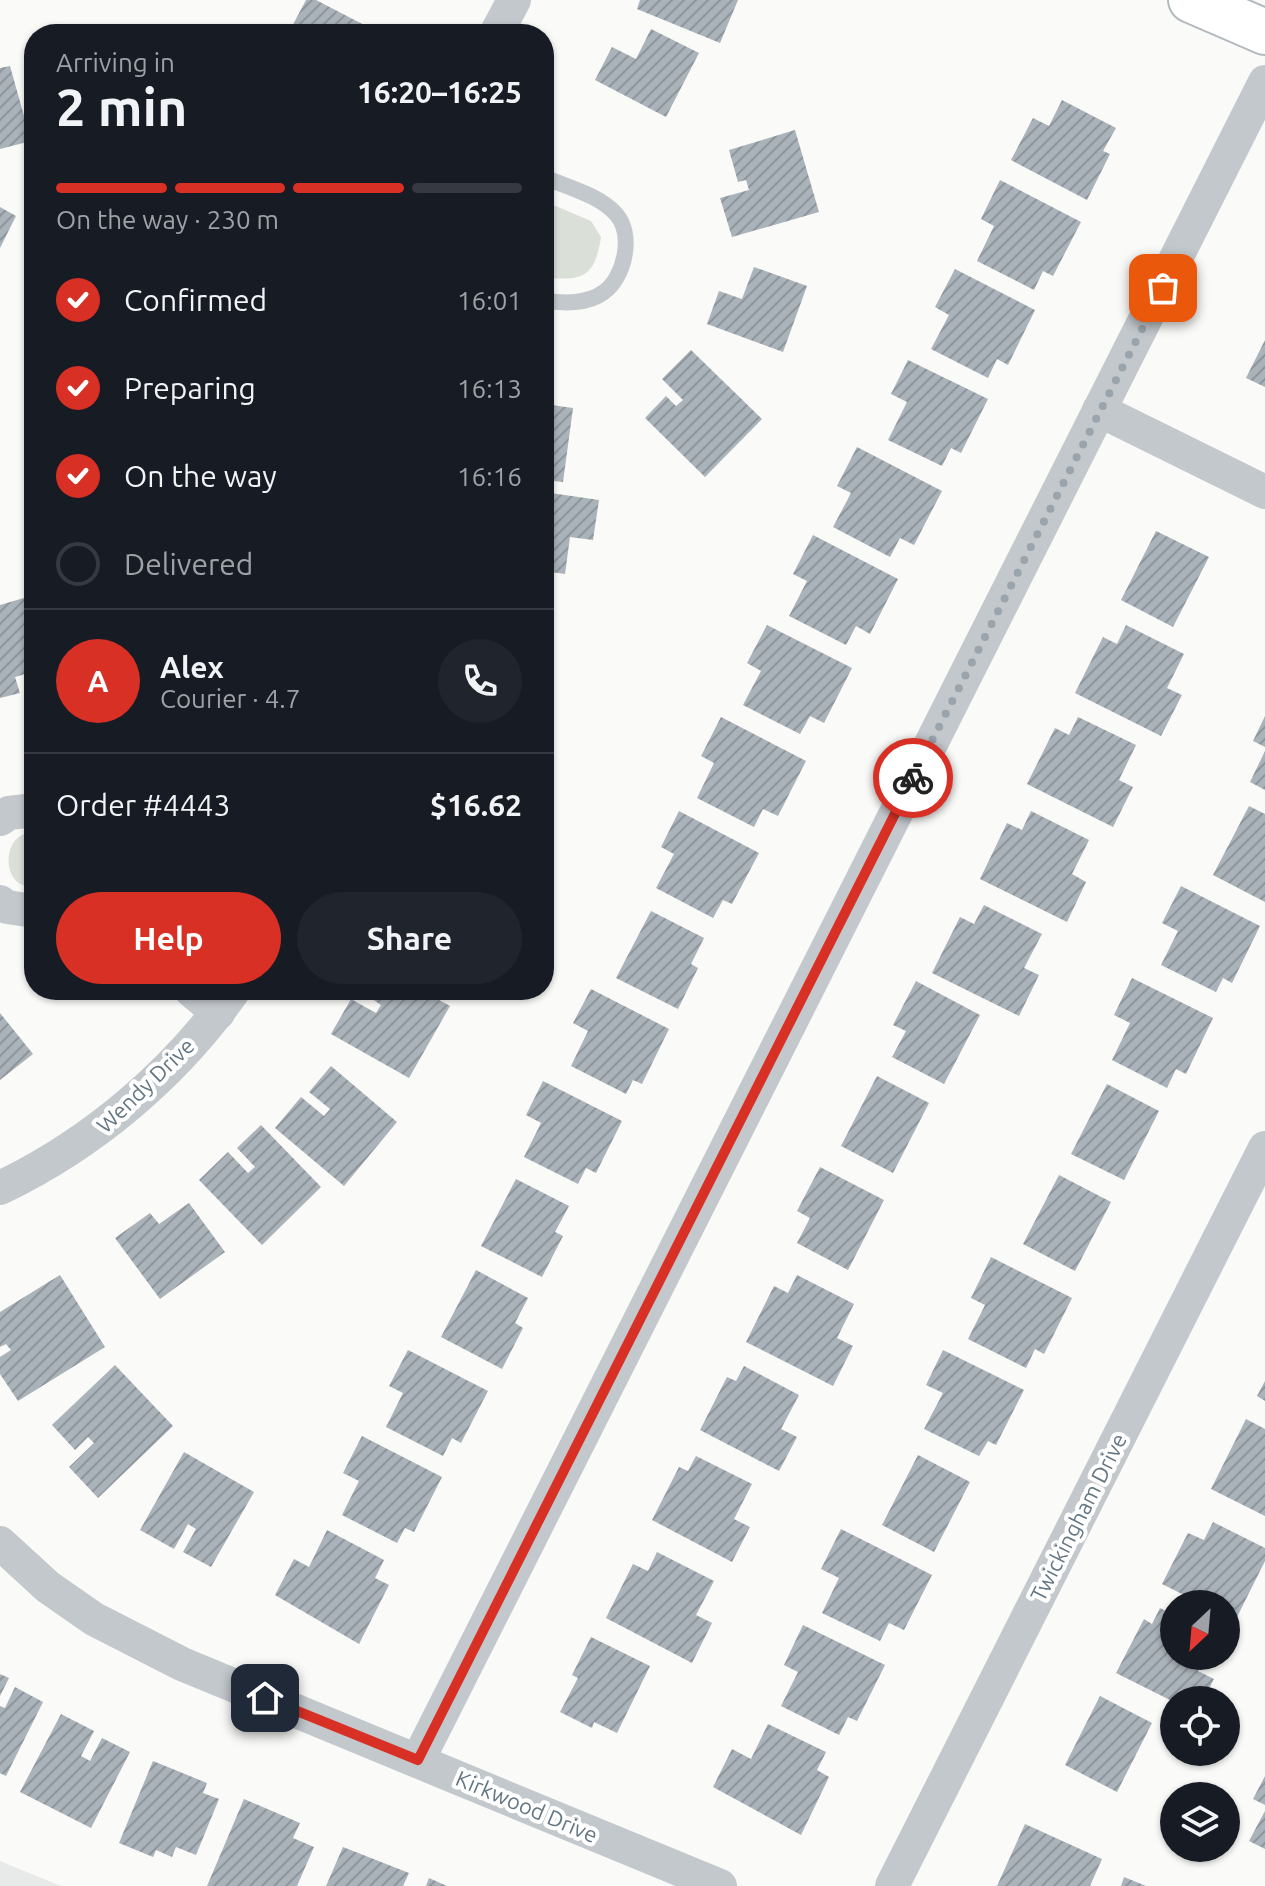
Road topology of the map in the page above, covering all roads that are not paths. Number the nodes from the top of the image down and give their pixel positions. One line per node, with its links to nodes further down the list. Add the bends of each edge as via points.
1 (514, 0): 3 (street)
2 (1191, 0): 4 (main road)
3 (501, 24)
4 (1265, 32)
5 (1265, 82): 8 (street)
6 (554, 181): 7 (lane, via 615,213 625,238 622,267 606,292 576,302)
7 (554, 301)
8 (1099, 410): 9 (street); 18 (street)
9 (1265, 492)
10 (24, 811): 11 (street)
11 (0, 819)
12 (0, 902): 13 (street)
13 (24, 910)
14 (226, 1001): 16 (street, Wendy Drive, via 147,1089 88,1139)
15 (1265, 1148): 20 (street, Twickingham Drive)
16 (0, 1188)
17 (0, 1543): 18 (street, Kirkwood Drive, via 48,1587 123,1635)
18 (418, 1760): 19 (street, Kirkwood Drive)
19 (720, 1886)
20 (892, 1886)

